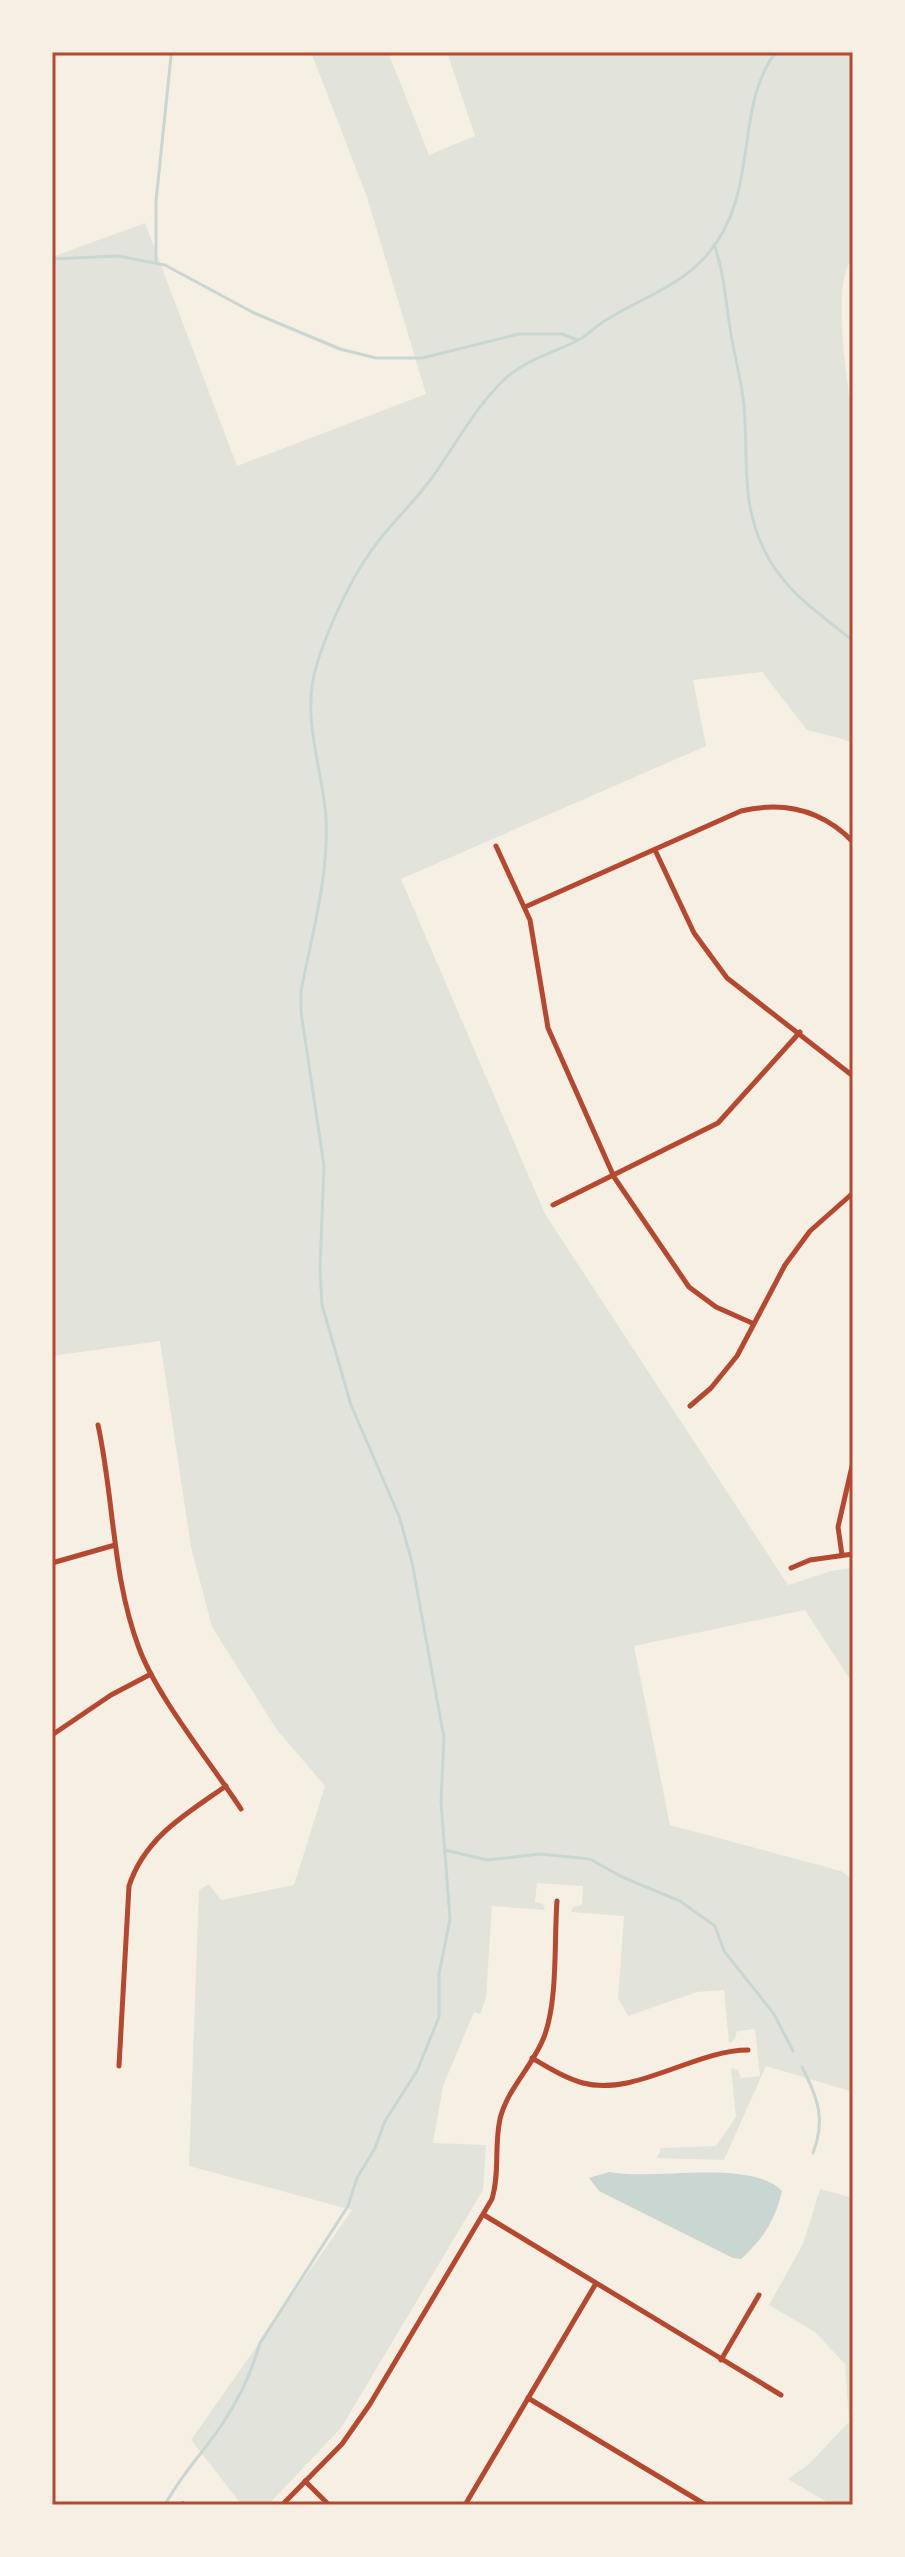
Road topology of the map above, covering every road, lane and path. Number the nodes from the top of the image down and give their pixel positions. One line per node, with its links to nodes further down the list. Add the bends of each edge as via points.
1 (853, 842): 3 (street, via 810,812 761,806)
2 (496, 846): 4 (street)
3 (655, 850): 4 (street); 5 (street, via 708,956 754,1001)
4 (525, 907): 7 (street, via 548,1028)
5 (800, 1032): 6 (street); 7 (street, via 718,1123)
6 (853, 1076)
7 (614, 1177): 9 (street); 10 (street, via 689,1287)
8 (853, 1193): 10 (street, via 810,1231)
9 (553, 1205)
10 (752, 1323): 11 (street, via 737,1356)
11 (690, 1406)
12 (98, 1425): 14 (street)
13 (853, 1462): 16 (street, via 838,1527)
14 (115, 1545): 17 (street); 19 (street, via 139,1648)
15 (853, 1554): 16 (street)
16 (842, 1555): 18 (street)
17 (52, 1563)
18 (791, 1568)
19 (151, 1674): 20 (street); 21 (street)
20 (52, 1735)
21 (226, 1786): 22 (street); 26 (street, via 159,1835 135,1866 129,1886)
22 (241, 1809)
23 (557, 1901): 25 (street, via 549,2017)
24 (748, 2050): 25 (street, via 598,2086 561,2075)
25 (532, 2058): 27 (street, via 499,2121 496,2183)
26 (119, 2066)
27 (484, 2215): 28 (street); 33 (street, via 370,2404 342,2444)
28 (595, 2285): 30 (street); 32 (street)
29 (759, 2295): 30 (street)
30 (721, 2360): 31 (street)
31 (781, 2395)
32 (528, 2398): 36 (street); 37 (street)
33 (305, 2481): 34 (street); 35 (street)
34 (282, 2505)
35 (329, 2505)
36 (465, 2505)
37 (706, 2505)

